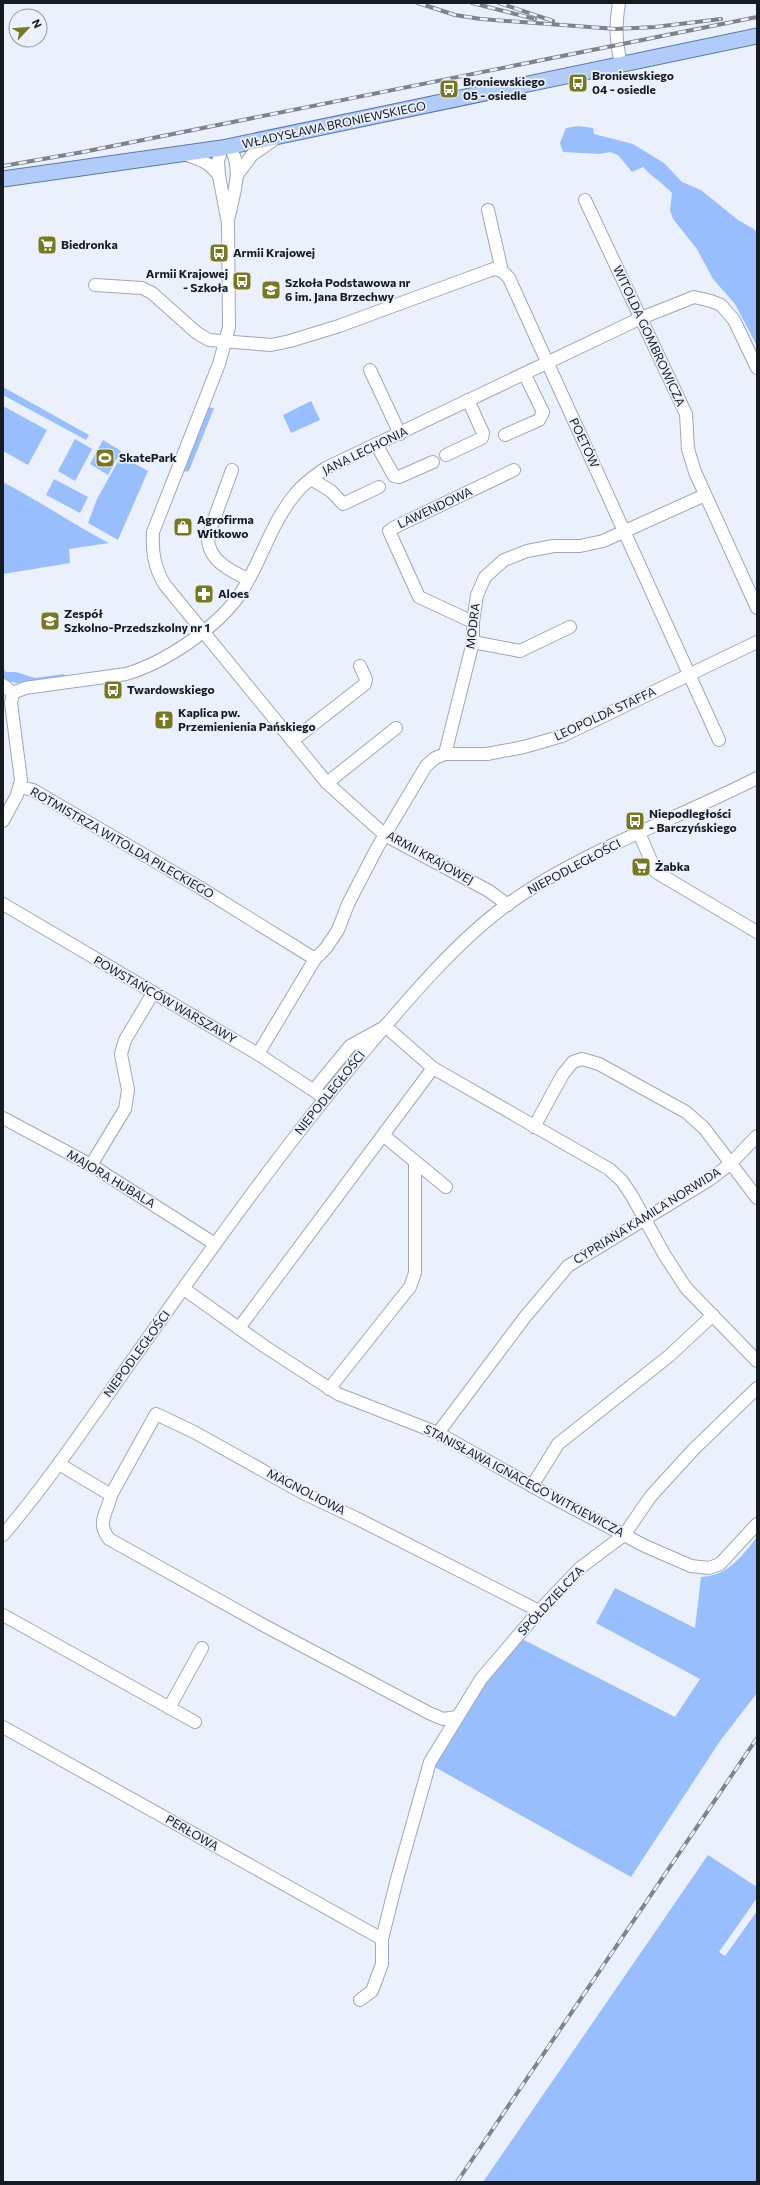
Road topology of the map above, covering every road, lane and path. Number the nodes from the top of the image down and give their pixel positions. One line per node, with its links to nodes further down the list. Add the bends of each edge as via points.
1 (619, 3): 3 (street, via 615,25 616,45)
2 (757, 36): 3 (main road, WŁADYSŁAWA BRONIEWSKIEGO)
3 (621, 64): 4 (main road, WŁADYSŁAWA BRONIEWSKIEGO)
4 (276, 138): 5 (main road, WŁADYSŁAWA BRONIEWSKIEGO); 7 (street, ARMII KRAJOWEJ, via 252,155)
5 (226, 147): 6 (main road, WŁADYSŁAWA BRONIEWSKIEGO); 7 (street, ARMII KRAJOWEJ, via 237,164); 8 (street, ARMII KRAJOWEJ, via 218,161)
6 (183, 154): 8 (street, via 202,159); 9 (main road, WŁADYSŁAWA BRONIEWSKIEGO)
7 (237, 175): 12 (street, ARMII KRAJOWEJ)
8 (219, 176): 12 (street, ARMII KRAJOWEJ)
9 (3, 179)
10 (585, 200): 15 (street, WITOLDA GOMBROWICZA)
11 (488, 210): 13 (street, POETÓW)
12 (228, 223): 16 (street, ARMII KRAJOWEJ, via 229,327)
13 (502, 271): 16 (street, via 488,271 353,321 290,341 271,345); 17 (street, POETÓW, via 509,278)
14 (95, 285): 16 (street, via 142,288 197,333 209,340)
15 (641, 318): 17 (street, JANA LECHONIA); 18 (street, JANA LECHONIA, via 694,297 721,305 734,320); 31 (street, WITOLDA GOMBROWICZA, via 686,414 688,449)
16 (225, 342): 37 (street, ARMII KRAJOWEJ, via 219,364 153,532 158,573)
17 (547, 364): 20 (street, JANA LECHONIA); 32 (street, POETÓW)
18 (757, 368)
19 (370, 370): 22 (street)
20 (525, 374): 21 (street, JANA LECHONIA); 23 (street, via 543,412 539,420)
21 (468, 400): 22 (street, JANA LECHONIA); 25 (street, via 483,433 482,438)
22 (400, 434): 24 (street, JANA LECHONIA)
23 (505, 435)
24 (376, 444): 26 (street, via 394,476 399,477); 29 (street, JANA LECHONIA, via 326,468)
25 (446, 455)
26 (433, 462)
27 (232, 470): 33 (street, via 208,536 208,546 216,561)
28 (514, 470): 35 (street, LAWENDOWA, via 389,531 419,596)
29 (311, 479): 30 (street, via 331,491 343,504); 33 (street, JANA LECHONIA, via 295,493 283,511)
30 (379, 487)
31 (705, 495): 32 (street, MODRA); 34 (street, WITOLDA GOMBROWICZA)
32 (625, 532): 35 (street, MODRA, via 603,541 580,546 527,550 504,560 485,577 477,595); 41 (street, POETÓW)
33 (248, 579): 37 (street, JANA LECHONIA, via 227,610)
34 (757, 608)
35 (473, 622): 38 (street, MODRA)
36 (570, 627): 38 (street, via 520,651)
37 (203, 631): 43 (street, JANA LECHONIA, via 140,670 24,688); 46 (street, ARMII KRAJOWEJ)
38 (473, 642): 47 (street, MODRA)
39 (757, 642): 41 (street, LEOPOLDA STAFFA)
40 (360, 666): 46 (street, via 366,679 365,684)
41 (688, 675): 45 (street); 47 (street, LEOPOLDA STAFFA, via 562,736 487,754)
42 (3, 685): 43 (street)
43 (13, 693): 50 (street, ROTMISTRZA WITOLDA PILECKIEGO, via 12,710 21,770)
44 (396, 728): 49 (street)
45 (719, 740)
46 (292, 741): 49 (street, ARMII KRAJOWEJ)
47 (445, 754): 53 (street, via 426,766)
48 (757, 778): 52 (street, NIEPODLEGŁOŚCI)
49 (327, 784): 53 (street, ARMII KRAJOWEJ)
50 (20, 787): 51 (street); 57 (street, ROTMISTRZA WITOLDA PILECKIEGO, via 33,790 199,887)
51 (3, 821)
52 (639, 833): 55 (street, NIEPODLEGŁOŚCI, via 544,881); 56 (street, via 656,872)
53 (385, 835): 55 (street, ARMII KRAJOWEJ, via 489,891); 57 (street, via 348,904 338,930)
54 (3, 904): 58 (street, POWSTAŃCÓW WARSZAWY)
55 (508, 905): 59 (street, NIEPODLEGŁOŚCI, via 457,949)
56 (757, 932)
57 (315, 959): 60 (street)
58 (153, 994): 60 (street, POWSTAŃCÓW WARSZAWY); 70 (street, via 124,1040 121,1054 128,1090 125,1109)
59 (385, 1026): 61 (street); 62 (street, via 350,1046); 63 (street, NIEPODLEGŁOŚCI)
60 (258, 1054): 62 (street, POWSTAŃCÓW WARSZAWY)
61 (433, 1068): 65 (street); 66 (street)
62 (314, 1090): 63 (street, POWSTAŃCÓW WARSZAWY)
63 (325, 1098): 74 (street, NIEPODLEGŁOŚCI)
64 (3, 1118): 70 (street, MAJORA HUBALA)
65 (534, 1127): 69 (street, via 563,1074 573,1062 582,1059 600,1064 686,1112 704,1128); 73 (street, via 609,1169 625,1186)
66 (383, 1134): 68 (street); 77 (street)
67 (757, 1136): 69 (street, CYPRIANA KAMILA NORWIDA)
68 (415, 1162): 71 (street); 80 (street, via 415,1273 410,1287)
69 (730, 1164): 72 (street); 73 (street, CYPRIANA KAMILA NORWIDA, via 709,1180)
70 (91, 1165): 74 (street, MAJORA HUBALA)
71 (446, 1187)
72 (757, 1198)
73 (645, 1218): 76 (street, via 686,1288); 81 (street, CYPRIANA KAMILA NORWIDA, via 568,1266 524,1317)
74 (215, 1244): 75 (street, NIEPODLEGŁOŚCI)
75 (184, 1289): 77 (street, STANISŁAWA IGNACEGO WITKIEWICZA); 82 (street, NIEPODLEGŁOŚCI)
76 (713, 1315): 78 (street); 83 (street, via 669,1356 558,1444)
77 (239, 1328): 80 (street, STANISŁAWA IGNACEGO WITKIEWICZA)
78 (757, 1361)
79 (757, 1388): 87 (street, SPÓŁDZIELCZA, via 693,1450 651,1496)
80 (328, 1389): 81 (street, STANISŁAWA IGNACEGO WITKIEWICZA)
81 (438, 1433): 83 (street, STANISŁAWA IGNACEGO WITKIEWICZA)
82 (59, 1464): 84 (street); 86 (street, NIEPODLEGŁOŚCI)
83 (532, 1486): 87 (street, STANISŁAWA IGNACEGO WITKIEWICZA)
84 (111, 1495): 88 (street, MAGNOLIOWA, via 156,1414 194,1432 303,1493); 92 (street, MAGNOLIOWA, via 102,1522 103,1531 109,1539 429,1713 443,1719)
85 (757, 1524): 87 (street, STANISŁAWA IGNACEGO WITKIEWICZA, via 725,1560 709,1568 691,1566)
86 (6, 1532)
87 (624, 1535): 88 (street, SPÓŁDZIELCZA, via 580,1568)
88 (539, 1611): 92 (street, SPÓŁDZIELCZA, via 482,1680)
89 (3, 1615): 91 (street)
90 (202, 1648): 91 (street)
91 (169, 1708): 93 (street)
92 (457, 1717): 95 (street, SPÓŁDZIELCZA, via 430,1762)
93 (195, 1722)
94 (3, 1727): 95 (street, PERŁOWA)
95 (382, 1939): 96 (street, SPÓŁDZIELCZA, via 382,1964 372,1991)
96 (360, 2000)

